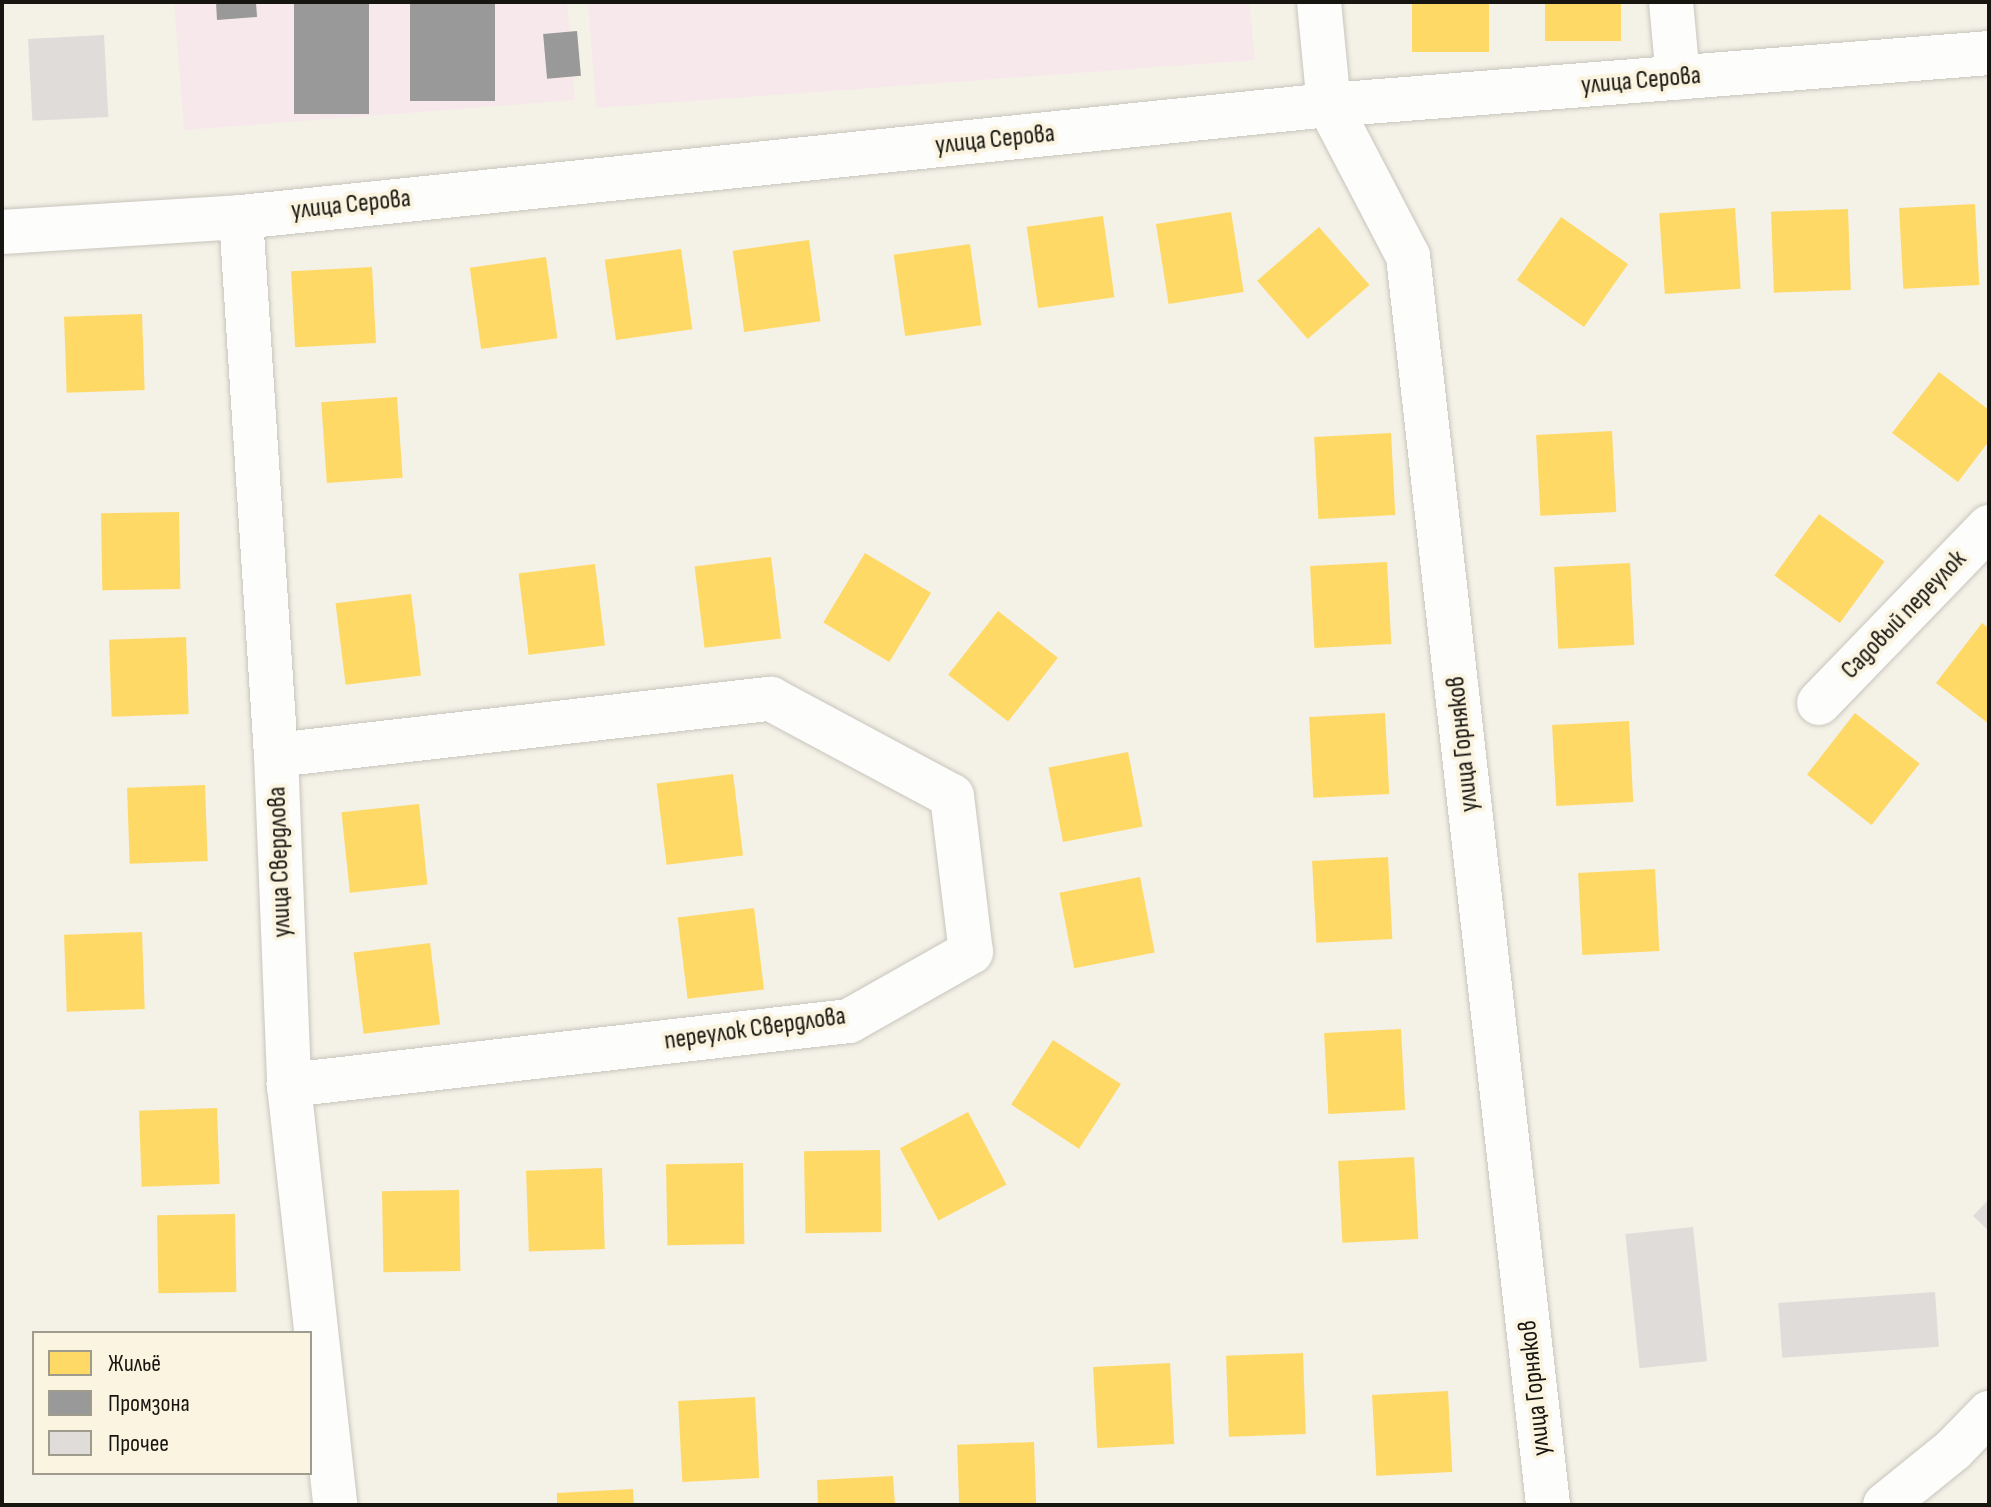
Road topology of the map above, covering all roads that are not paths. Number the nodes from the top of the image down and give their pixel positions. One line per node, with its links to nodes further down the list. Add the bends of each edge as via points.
1 (1319, 2): 5 (street, улица Горняков)
2 (1671, 2): 4 (street)
3 (1989, 53): 4 (street, улица Серова)
4 (1678, 78): 5 (street, улица Серова)
5 (1329, 105): 6 (street, улица Серова); 14 (street, улица Горняков, via 1408,256)
6 (241, 217): 7 (street, улица Серова); 10 (street, улица Свердлова)
7 (2, 232)
8 (1989, 527): 9 (street, Садовый переулок)
9 (1819, 703)
10 (276, 755): 11 (street, улица Свердлова); 11 (street, переулок Свердлова, via 771,699 952,796 971,952 849,1021)
11 (289, 1085): 13 (street, улица Свердлова)
12 (1989, 1413): 15 (street)
13 (335, 1505)
14 (1548, 1505)
15 (1885, 1505)

